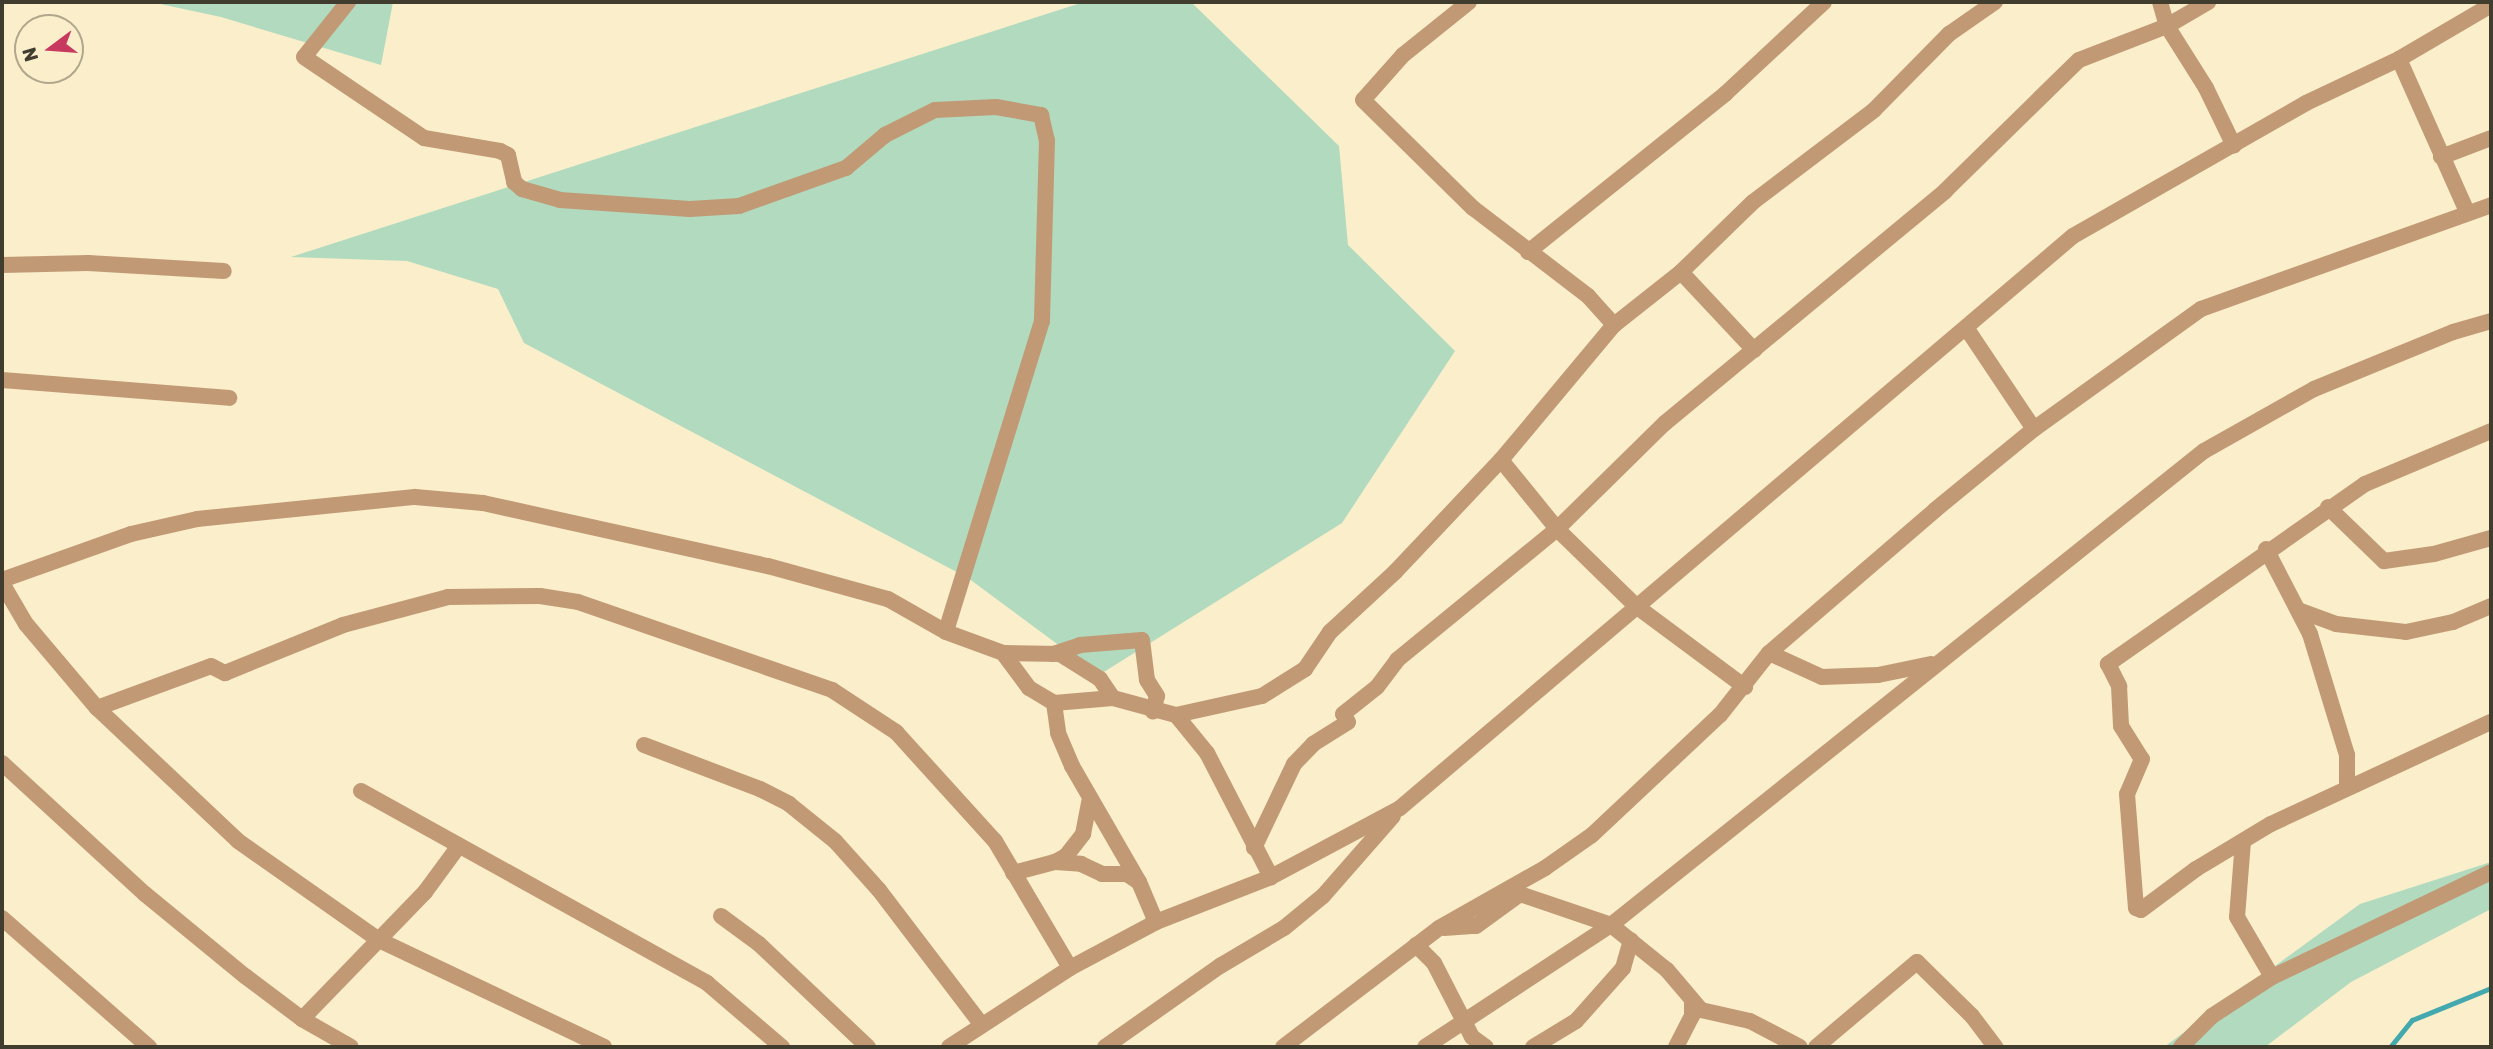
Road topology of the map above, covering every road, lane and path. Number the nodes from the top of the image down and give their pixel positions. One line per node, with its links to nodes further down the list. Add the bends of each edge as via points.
1 (348, 2): 36 (street, via 304,57 424,138 508,155 514,182 522,189 561,200 650,208 739,206 846,168 885,135 935,110 996,107 1041,115 1047,140 1042,321)
2 (1469, 2): 15 (street, via 1403,55 1363,100 1473,208)
3 (1824, 2): 15 (street, via 1725,93)
4 (1995, 2): 18 (street, via 1948,34 1874,110 1753,202)
5 (2160, 2): 8 (street)
6 (2208, 2): 8 (street)
7 (2491, 5): 9 (street)
8 (2167, 26): 11 (street, via 2206,88); 22 (street, via 2079,60 1945,191)
9 (2399, 59): 11 (street, via 2306,103); 12 (street)
10 (2491, 138): 12 (street)
11 (2234, 146): 21 (street, via 2073,236)
12 (2441, 157): 14 (street)
13 (2491, 205): 14 (street)
14 (2467, 212): 25 (street, via 2201,309)
15 (1528, 252): 20 (street, via 1588,296)
16 (2, 265): 17 (street, via 88,263)
17 (224, 271)
18 (1681, 272): 20 (street); 22 (street)
19 (2491, 321): 40 (street, via 2314,388 2204,451 2066,566)
20 (1614, 324): 27 (street)
21 (1967, 329): 25 (street); 33 (street)
22 (1754, 350): 29 (street, via 1665,423)
23 (2, 380): 24 (street)
24 (229, 398)
25 (2034, 429): 38 (street)
26 (2491, 431): 28 (street, via 2365,484)
27 (1501, 460): 29 (street); 46 (street, via 1395,572 1330,632 1305,669 1262,696)
28 (2328, 507): 30 (street, via 2384,561 2434,554); 31 (street)
29 (1557, 529): 33 (street); 56 (street, via 1396,660 1377,687 1343,714 1348,722 1313,744 1294,764)
30 (2491, 538)
31 (2266, 549): 35 (street); 54 (street, via 2145,634 2107,667 2119,686 2120,726 2141,759 2127,794 2136,908 2141,910)
32 (2, 581): 36 (street, via 131,534 197,519 415,497 538,512 768,566 888,599); 44 (street, via 26,624)
33 (1636, 606): 41 (street); 53 (street)
34 (2491, 606): 35 (street, via 2453,622 2406,632 2336,624)
35 (2298, 610): 50 (street, via 2347,755)
36 (946, 632): 37 (street)
37 (1003, 653): 39 (street); 43 (street, via 1030,688)
38 (1769, 653): 40 (street, via 1822,677 1878,675); 41 (street)
39 (1047, 656): 42 (street, via 1060,654 1075,662 1100,679); 45 (street, via 1080,645 1142,640 1147,680 1157,696)
40 (1934, 664): 65 (street)
41 (1745, 687): 66 (street, via 1592,835 1545,868)
42 (1113, 698): 43 (street); 45 (street)
43 (1054, 702): 52 (street, via 1058,733)
44 (97, 708): 59 (street, via 211,666 225,673 344,625 448,597 540,596 578,602 832,690 896,732 995,841); 67 (street, via 238,841)
45 (1153, 711): 46 (street)
46 (1176, 715): 56 (street, via 1207,753)
47 (2491, 722): 50 (street)
48 (644, 745): 75 (street, via 760,789 789,804 835,841 879,890)
49 (2, 763): 73 (street, via 145,894)
50 (2347, 786): 54 (street)
51 (361, 791): 55 (street)
52 (1089, 802): 57 (street, via 1083,834); 61 (street)
53 (1400, 808): 60 (street); 84 (street, via 1322,897 1284,928 1220,966)
54 (2244, 841): 71 (street, via 2237,917)
55 (458, 847): 67 (street, via 425,892); 81 (street, via 707,983)
56 (1254, 848): 60 (street)
57 (1055, 862): 59 (street); 61 (street, via 1081,864 1102,874 1127,874)
58 (2491, 872): 71 (street)
59 (1013, 873): 70 (street)
60 (1271, 877): 64 (street)
61 (1139, 882): 64 (street)
62 (721, 916): 82 (street, via 759,944)
63 (2, 918): 78 (street)
64 (1156, 922): 70 (street)
65 (1611, 925): 66 (street, via 1520,894 1476,926); 68 (street); 74 (street)
66 (1439, 928): 69 (street)
67 (379, 940): 73 (street); 80 (street)
68 (1631, 940): 72 (street, via 1667,970); 89 (street, via 1623,968 1576,1021)
69 (1416, 945): 74 (street, via 1434,962); 76 (street)
70 (1070, 968): 75 (street)
71 (2272, 977): 93 (street, via 2211,1016)
72 (1692, 1002): 90 (street, via 1692,1016); 91 (street, via 1700,1010 1769,1029)
73 (302, 1019): 79 (street)
74 (1463, 1023): 87 (street); 88 (street)
75 (982, 1026): 83 (street)
76 (1303, 1033): 85 (street); 86 (street)
77 (1992, 1046): 92 (street, via 1972,1016 1917,962)
78 (149, 1047)
79 (351, 1047)
80 (604, 1047)
81 (782, 1047)
82 (868, 1047)
83 (949, 1047)
84 (1105, 1047)
85 (1283, 1047)
86 (1312, 1047)
87 (1425, 1047)
88 (1486, 1047)
89 (1533, 1047)
90 (1676, 1047)
91 (1800, 1047)
92 (1816, 1047)
93 (2181, 1047)

